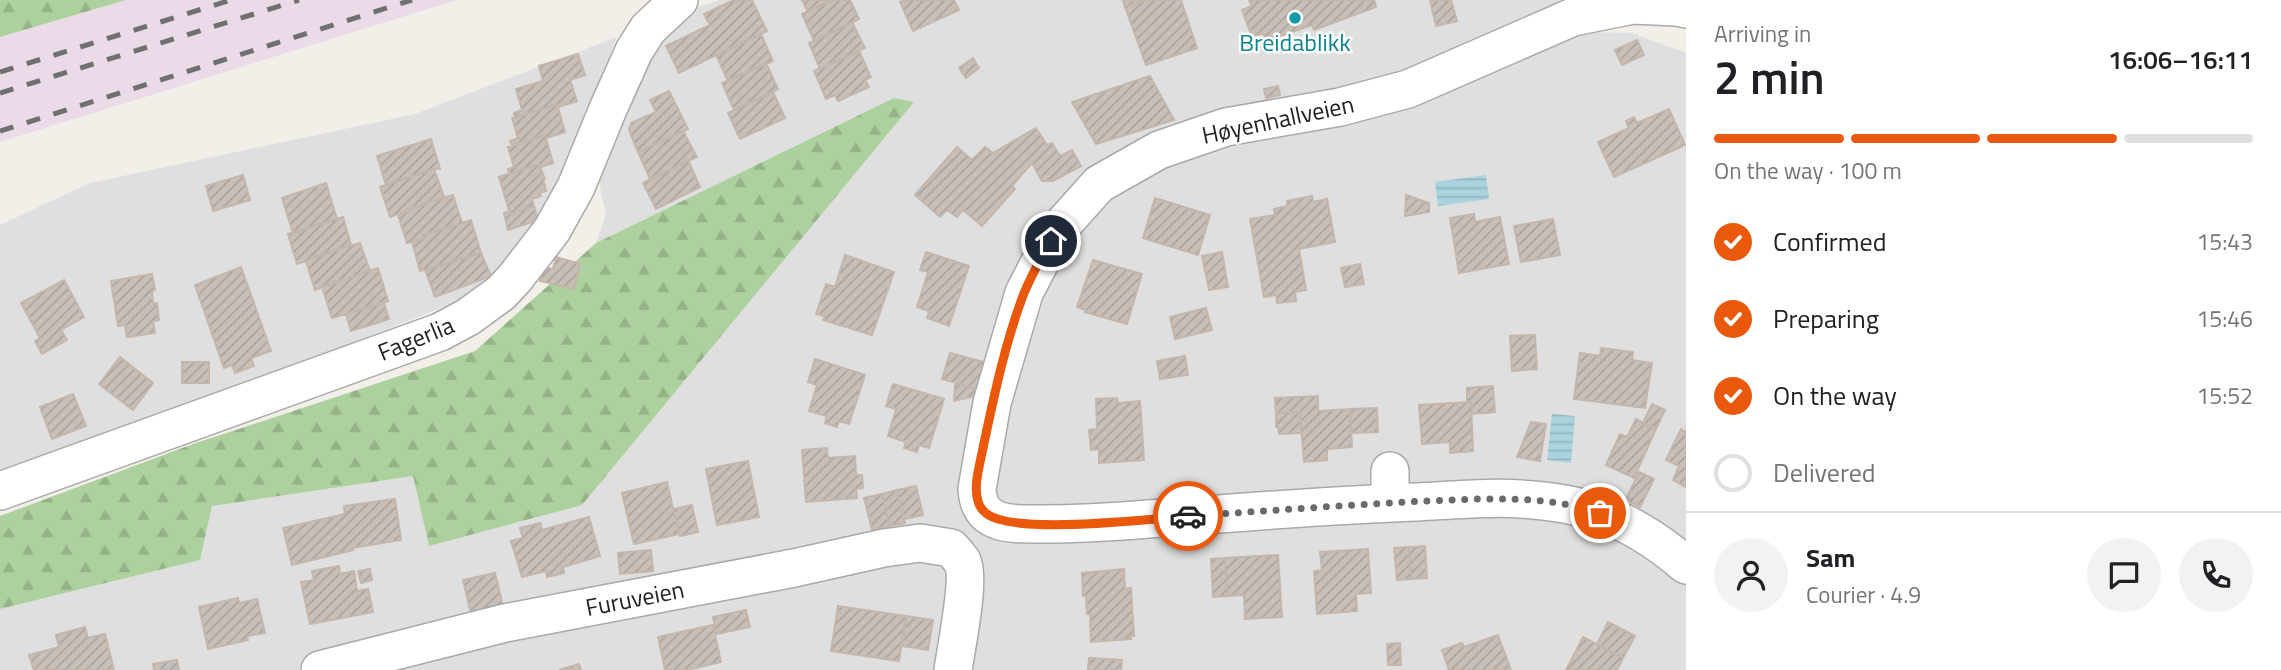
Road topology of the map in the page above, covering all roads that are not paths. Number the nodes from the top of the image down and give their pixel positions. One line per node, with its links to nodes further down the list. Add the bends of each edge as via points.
1 (679, 0): 4 (street, Fagerlia, via 648,29 634,51 576,187 552,230 515,278 484,306 440,332)
2 (1632, 3): 3 (street, Høyenhallveien); 5 (street, Høyenhallveien, via 1573,16 1408,89 1340,107 1226,127 1170,146 1099,184 1051,241 1024,293 992,403 978,500 986,513 1014,524 1079,524 1390,487 1513,498 1586,508 1628,523)
3 (1686, 9)
4 (0, 491)
5 (1686, 565)
6 (320, 670): 7 (street, Furuveien, via 505,623 920,543 951,548 965,571)
7 (953, 670)

